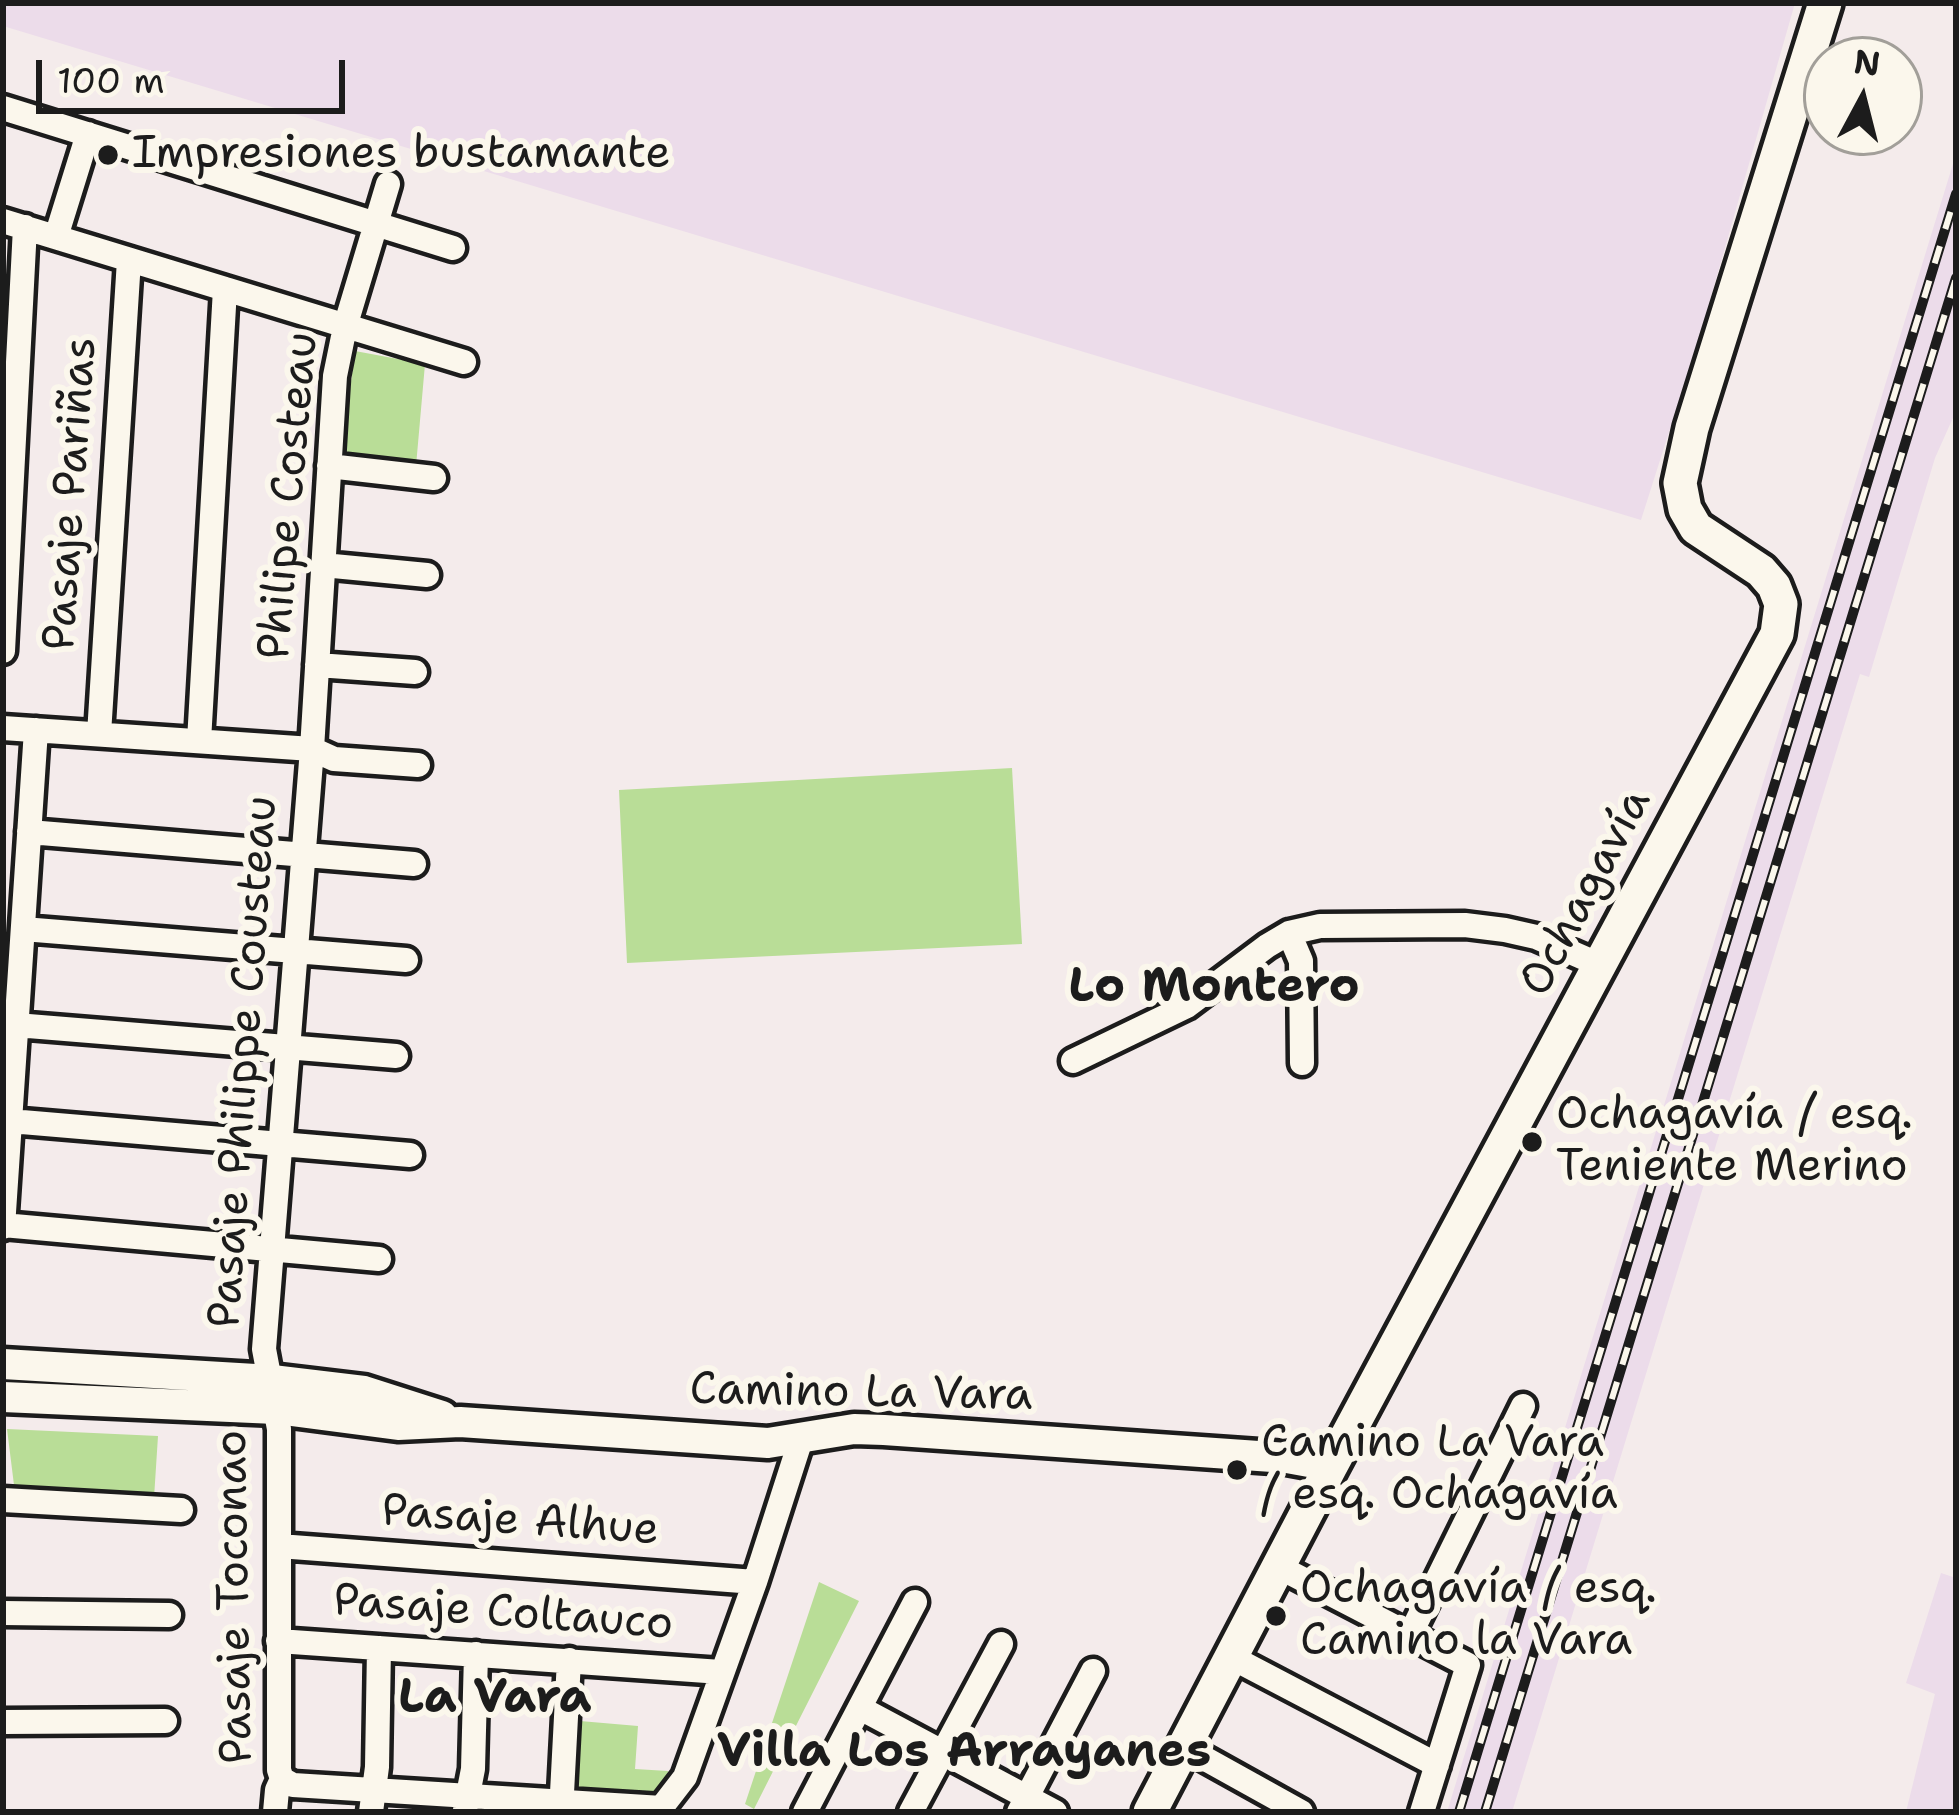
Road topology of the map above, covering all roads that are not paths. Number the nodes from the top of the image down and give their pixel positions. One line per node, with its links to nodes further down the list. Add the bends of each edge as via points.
1 (1825, 3): 37 (main road, Ochagavía, via 1681,483 1696,528 1774,586 1780,625)
2 (3, 108): 3 (street)
3 (88, 134): 6 (street); 7 (street)
4 (388, 184): 6 (street, Philipe Costeau)
5 (14, 224): 7 (street); 12 (street)
6 (376, 224): 8 (street); 11 (street, Philipe Costeau)
7 (56, 237): 9 (street)
8 (453, 248)
9 (130, 260): 10 (street); 26 (street, Pasaje Pariñas)
10 (225, 290): 11 (street); 27 (street)
11 (345, 327): 13 (street); 15 (street, Philipe Costeau)
12 (11, 330): 14 (street)
13 (464, 362)
14 (9, 426): 17 (street)
15 (329, 466): 16 (street); 18 (street, Philipe Costeau)
16 (434, 478)
17 (6, 522): 20 (street)
18 (323, 565): 19 (street); 22 (street, Philipe Costeau)
19 (427, 575)
20 (4, 622): 21 (street)
21 (3, 651)
22 (317, 665): 23 (street); 28 (street, Philipe Costeau)
23 (415, 672)
24 (3, 728): 25 (street)
25 (36, 730): 26 (street); 30 (street)
26 (99, 734): 27 (street)
27 (199, 741): 28 (street)
28 (312, 749): 29 (street, via 334,759); 31 (street, Pasaje Philippe Cousteau)
29 (418, 764)
30 (29, 832): 31 (street); 33 (street)
31 (304, 855): 32 (street); 35 (street, Pasaje Philippe Cousteau)
32 (414, 864)
33 (22, 929): 35 (street); 38 (street)
34 (1289, 934): 37 (street, via 1367,924 1485,927 1536,937); 41 (street, via 1187,1006); 42 (street, via 1301,961)
35 (296, 951): 36 (street); 39 (street, Pasaje Philippe Cousteau)
36 (406, 959)
37 (1600, 965): 54 (main road, Ochagavía)
38 (16, 1025): 39 (street); 43 (street)
39 (289, 1046): 40 (street); 44 (street, Pasaje Philippe Cousteau)
40 (396, 1056)
41 (1073, 1061)
42 (1302, 1063)
43 (10, 1120): 44 (street); 46 (street)
44 (280, 1144): 45 (street); 47 (street, Pasaje Philippe Cousteau)
45 (410, 1155)
46 (3, 1226): 47 (street)
47 (272, 1249): 48 (street); 50 (street, Pasaje Philippe Cousteau, via 265,1348)
48 (379, 1259)
49 (3, 1364): 50 (street, Camino La Vara)
50 (274, 1395): 51 (street, Camino La Vara); 53 (street, Camino La Vara, via 364,1391 460,1423); 57 (street, Pasaje Toconao)
51 (3, 1396)
52 (1523, 1406): 63 (street)
53 (801, 1439): 54 (street, Camino La Vara, via 884,1430); 59 (street)
54 (1331, 1466): 58 (main road, Ochagavía)
55 (3, 1500): 56 (street)
56 (181, 1510)
57 (278, 1546): 59 (street, Pasaje Alhue); 64 (street, Pasaje Toconao)
58 (1279, 1567): 63 (street); 68 (main road, Ochagavía)
59 (755, 1582): 71 (street)
60 (915, 1602): 72 (street)
61 (3, 1613): 62 (street)
62 (170, 1616)
63 (1410, 1635): 77 (street, via 1468,1666)
64 (278, 1641): 66 (street, Pasaje Coltauco); 78 (street, Pasaje Toconao)
65 (1001, 1645): 76 (street)
66 (379, 1648): 67 (street, Pasaje Coltauco); 79 (street)
67 (476, 1654): 69 (street, Pasaje Coltauco); 80 (street)
68 (1232, 1657): 75 (main road, Ochagavía); 77 (street)
69 (569, 1660): 71 (street, Pasaje Coltauco); 82 (street)
70 (1093, 1671): 81 (street)
71 (722, 1672): 83 (street, via 685,1777)
72 (860, 1708): 76 (street); 85 (street)
73 (165, 1721): 74 (street)
74 (3, 1722)
75 (1184, 1747): 88 (main road, Ochagavía); 89 (street)
76 (943, 1752): 81 (street); 86 (street)
77 (1436, 1765): 90 (street)
78 (282, 1779): 79 (street); 84 (street, Pasaje Toconao)
79 (372, 1801): 80 (street)
80 (466, 1804): 82 (street)
81 (1023, 1804): 87 (street)
82 (562, 1807): 83 (street)
83 (660, 1810)
84 (275, 1812)
85 (805, 1812)
86 (911, 1812)
87 (1055, 1812)
88 (1150, 1812)
89 (1301, 1812)
90 (1422, 1812)

